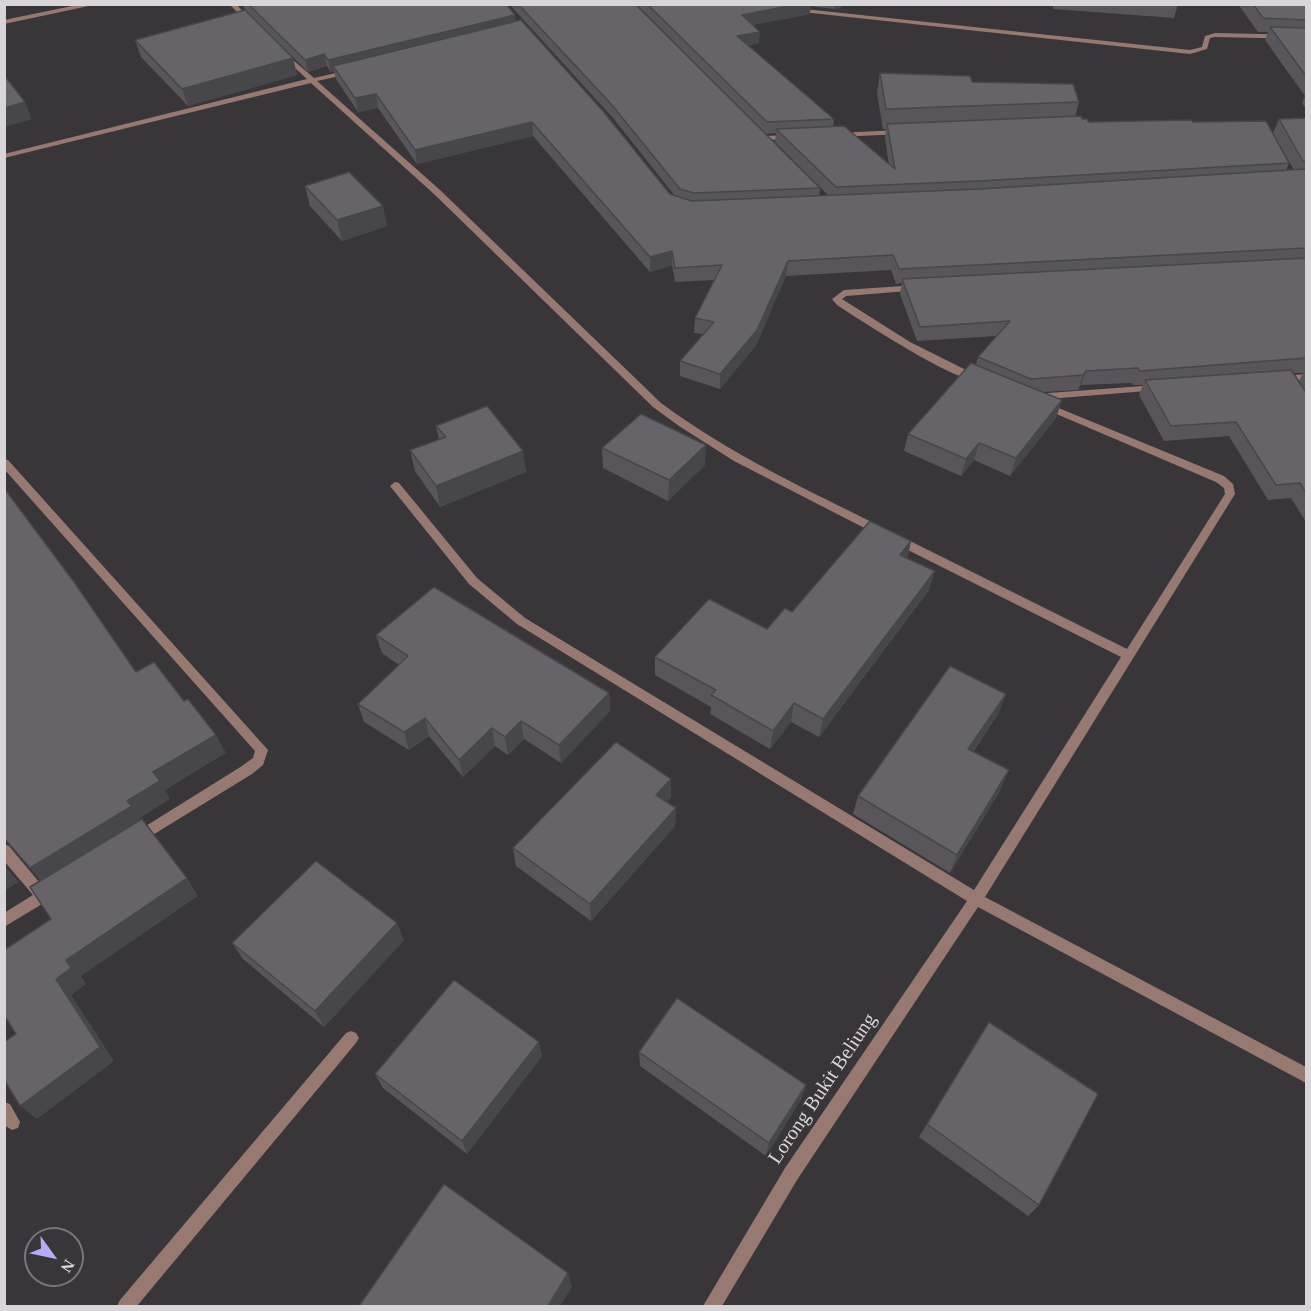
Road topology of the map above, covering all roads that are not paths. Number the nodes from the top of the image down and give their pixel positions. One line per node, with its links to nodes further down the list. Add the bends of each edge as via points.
1 (95, 4): 4 (street)
2 (232, 4): 5 (street)
3 (782, 8): 6 (street, via 1190,52 1205,48 1207,37 1215,35)
4 (4, 22)
5 (255, 27)
6 (1306, 37)
7 (279, 50): 9 (street)
8 (364, 68): 9 (street)
9 (310, 81): 16 (street); 26 (street, via 437,192 679,423 765,473)
10 (755, 129): 14 (street)
11 (906, 132): 12 (street)
12 (823, 135)
13 (799, 136): 14 (street)
14 (763, 138): 15 (street)
15 (772, 146)
16 (4, 156)
17 (923, 287): 21 (street, via 844,293 837,299 938,363)
18 (1306, 377): 19 (street)
19 (1287, 378): 20 (street); 23 (street)
20 (1275, 379)
21 (993, 385)
22 (1168, 387): 26 (street, Lorong Bukit Beliung, via 1026,398 1203,471 1229,487 1225,505)
23 (1294, 387)
24 (4, 462): 27 (street, via 262,750 258,761 248,770)
25 (395, 486): 31 (street, via 473,580 522,621)
26 (1128, 655): 31 (street, Lorong Bukit Beliung)
27 (130, 843)
28 (4, 850): 30 (street)
29 (62, 885): 30 (street)
30 (43, 897): 32 (street)
31 (976, 899): 34 (street); 36 (street, Lorong Bukit Beliung, via 791,1174)
32 (4, 921)
33 (351, 1038): 35 (street)
34 (1306, 1075)
35 (126, 1306)
36 (712, 1306)

